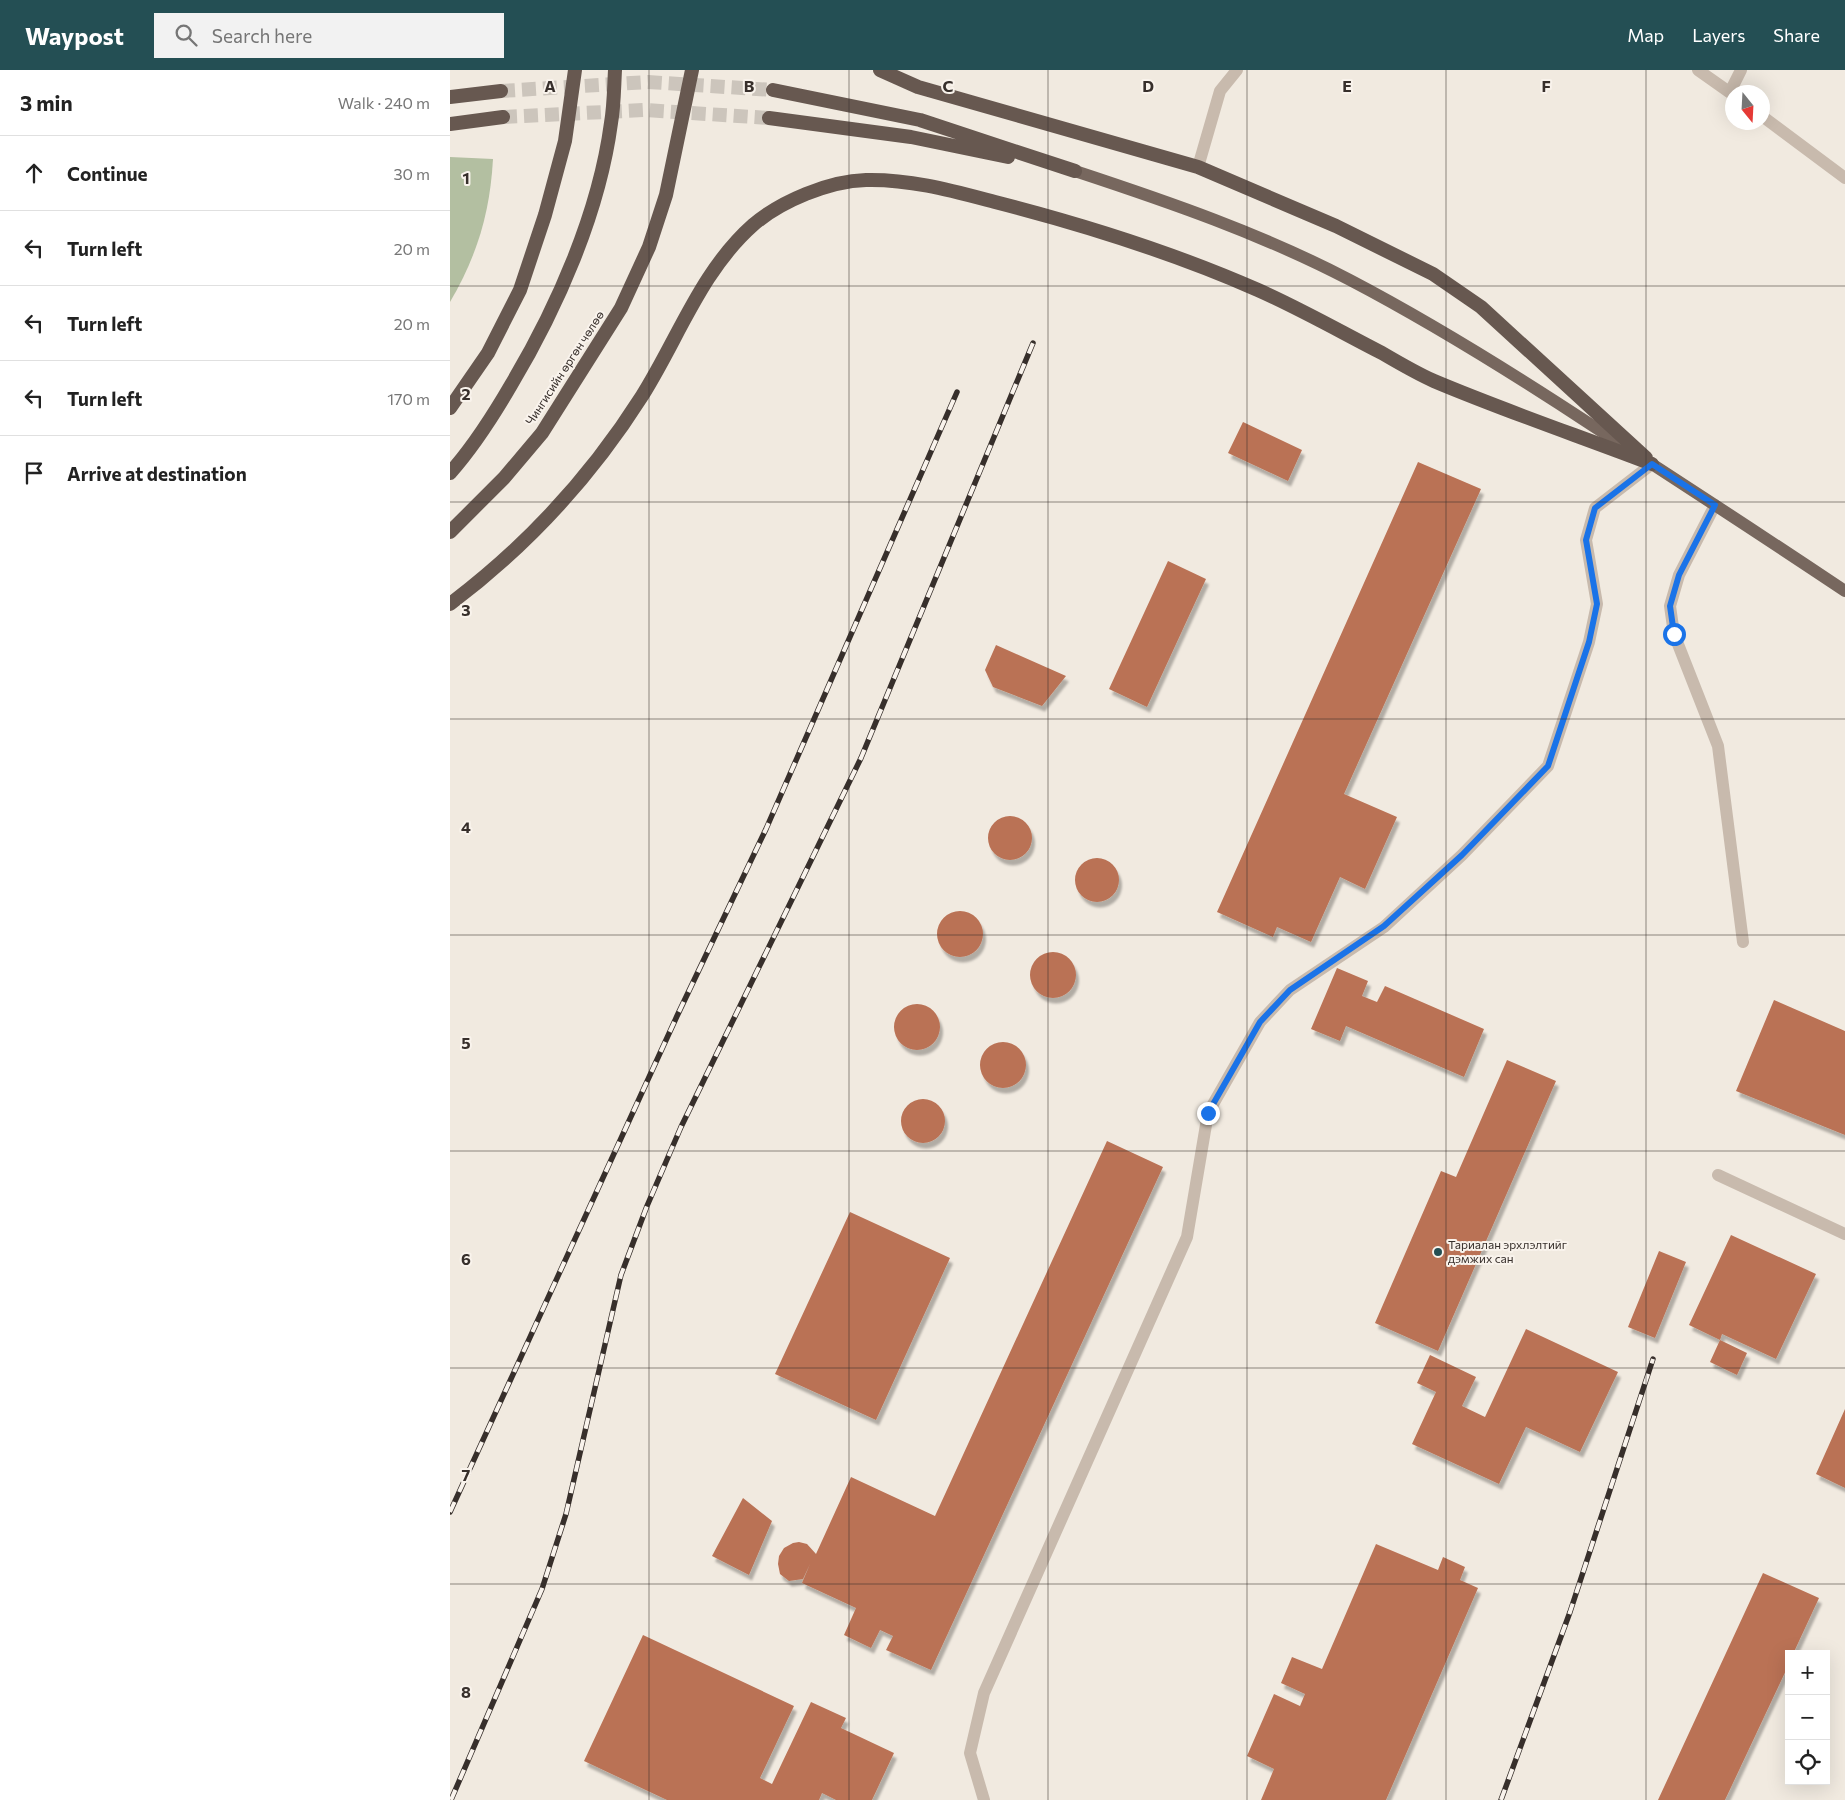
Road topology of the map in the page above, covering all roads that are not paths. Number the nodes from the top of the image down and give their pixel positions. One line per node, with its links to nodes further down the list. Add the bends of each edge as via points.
1 (575, 70): 20 (highway, via 565,141 545,215 520,290)
2 (615, 70): 24 (highway, via 611,123 603,164 565,281 536,344 494,414)
3 (692, 70): 26 (highway, Чингисийн өргөн чөлөө, via 666,196 649,248 621,308 542,433 504,478)
4 (880, 70): 17 (highway, via 918,87)
5 (1237, 70): 17 (street, via 1220,91)
6 (1698, 70): 9 (street)
7 (1741, 70): 8 (street)
8 (1734, 85)
9 (1725, 89)
10 (501, 90): 12 (highway)
11 (773, 90): 18 (highway, via 920,120)
12 (450, 97)
13 (504, 117): 16 (highway)
14 (769, 118): 18 (highway, via 911,137)
15 (1770, 122): 19 (street)
16 (450, 124)
17 (1198, 167): 23 (highway, via 1336,226 1433,274 1481,307)
18 (1075, 171): 23 (main road, via 1176,204 1349,279 1467,346)
19 (1845, 178)
20 (488, 353): 21 (highway); 22 (highway)
21 (450, 396)
22 (450, 408)
23 (1652, 464): 25 (main road); 28 (highway, via 1430,379 1259,290 1171,256 1061,219 935,187 899,181 862,180 822,188 786,203 754,224 728,251 698,294 643,393 577,485 527,540); 32 (street, via 1595,508 1586,540 1597,604 1589,642 1548,766 1462,855 1384,926 1290,990 1260,1022 1208,1113 1186,1237 984,1693 970,1753)
24 (450, 473)
25 (1715, 505): 27 (main road); 29 (street, via 1679,575 1670,606 1674,634 1718,746)
26 (450, 532)
27 (1845, 591)
28 (450, 604)
29 (1742, 942)
30 (1718, 1175): 31 (street)
31 (1845, 1234)
32 (984, 1800)

